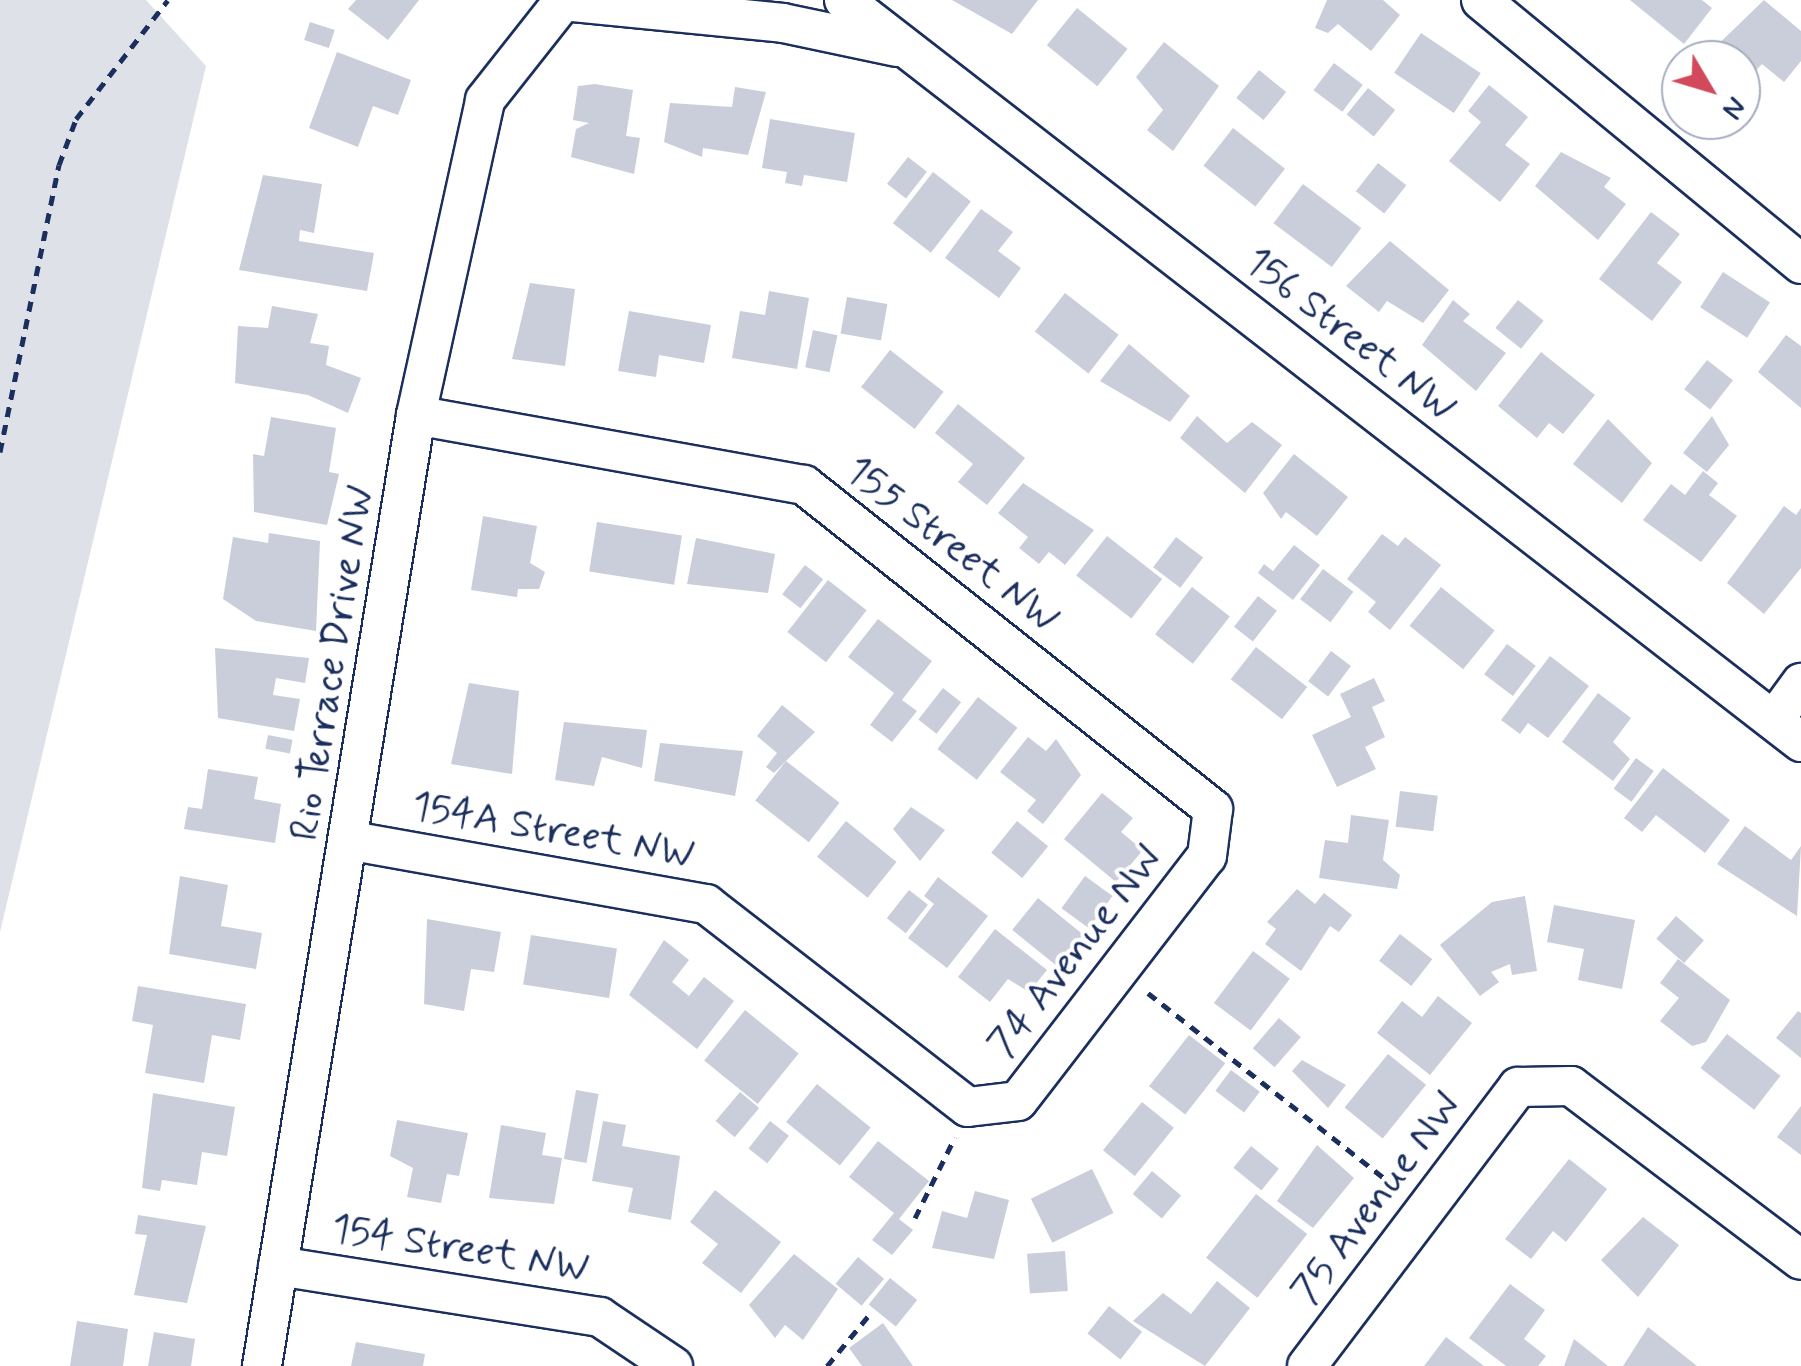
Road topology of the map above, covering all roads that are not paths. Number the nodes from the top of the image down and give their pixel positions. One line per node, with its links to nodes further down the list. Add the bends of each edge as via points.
1 (564, 0): 4 (street, Rio Terrace Drive NW, via 783,23); 6 (street, Rio Terrace Drive NW, via 485,100)
2 (844, 0): 4 (street, 156 Street NW)
3 (1481, 0): 5 (street)
4 (907, 49): 8 (street, 156 Street NW)
5 (1801, 264)
6 (416, 415): 9 (street, 155 Street NW, via 804,484); 10 (street, Rio Terrace Drive NW)
7 (1801, 683): 8 (street)
8 (1788, 731)
9 (1212, 810): 11 (street, 74 Avenue NW, via 1207,856 1018,1101)
10 (352, 841): 11 (street, 154A Street NW, via 706,904); 13 (street, Rio Terrace Drive NW)
11 (968, 1107)
12 (1801, 1260): 16 (street, 75 Avenue NW, via 1571,1086 1518,1087)
13 (278, 1266): 14 (street, Rio Terrace Drive NW); 15 (street, 154 Street NW, via 600,1317)
14 (262, 1366)
15 (673, 1366)
16 (1307, 1366)

